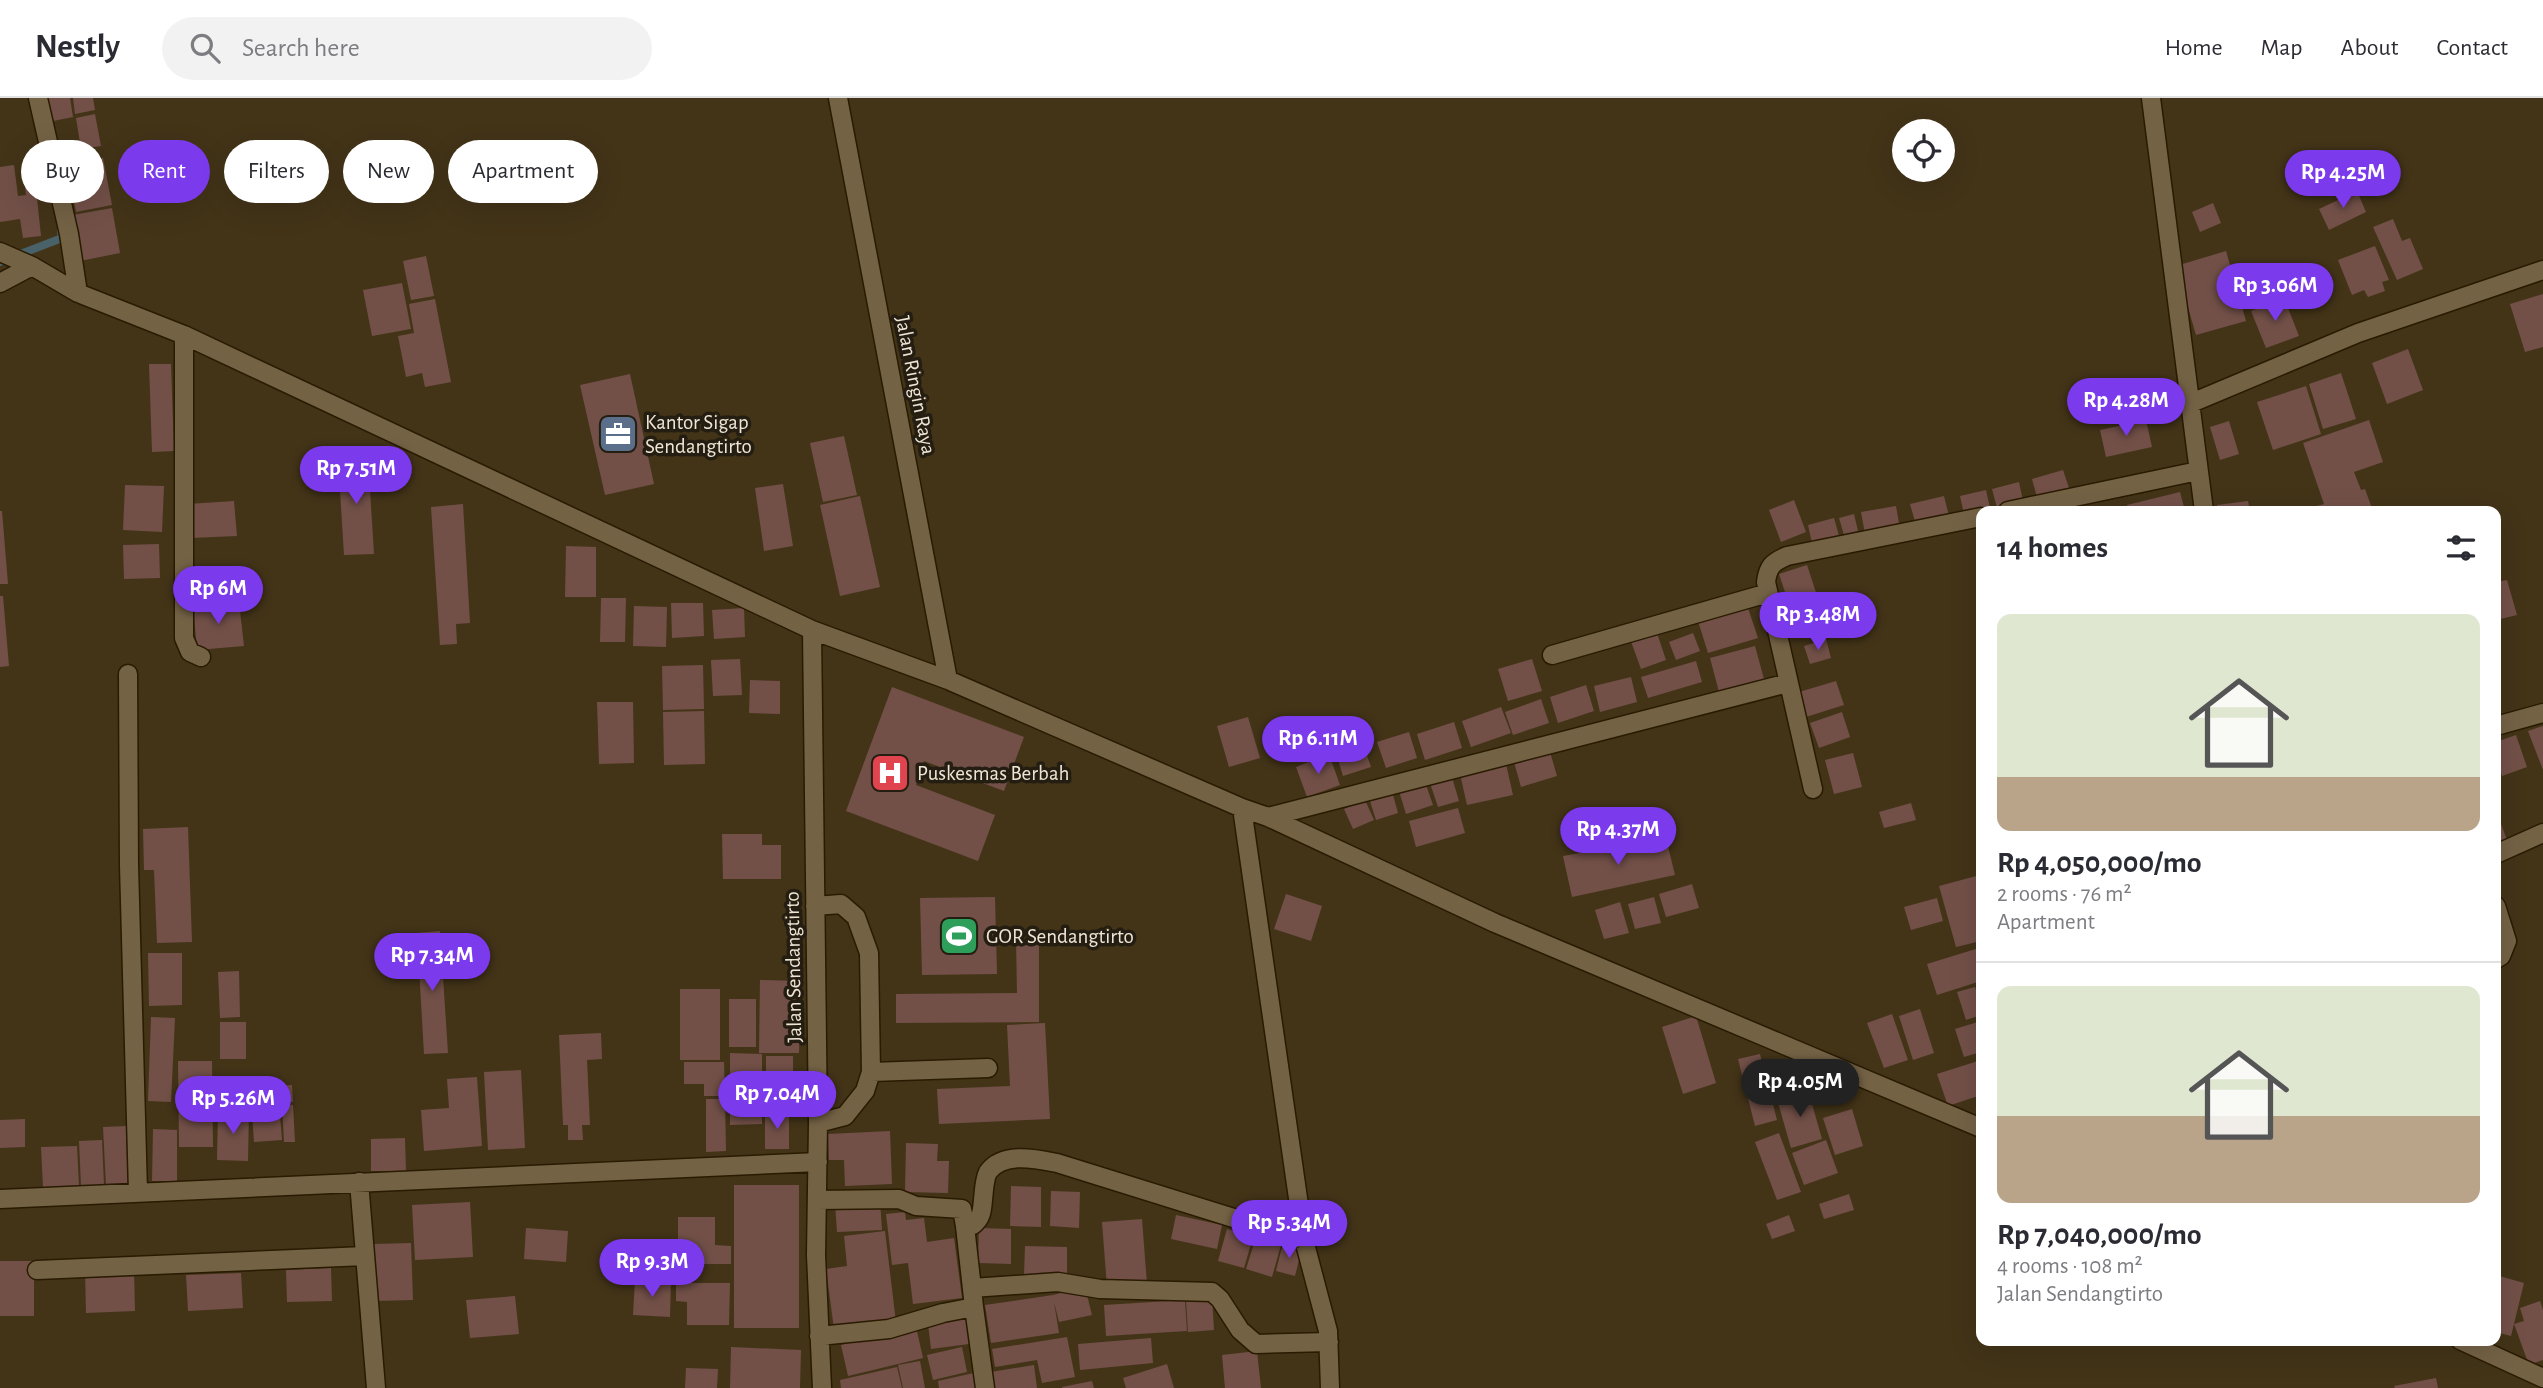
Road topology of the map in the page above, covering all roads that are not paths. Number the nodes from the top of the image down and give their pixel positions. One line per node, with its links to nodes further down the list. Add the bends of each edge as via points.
1 (38, 98): 8 (street)
2 (838, 98): 20 (street, Jalan Ringin Raya)
3 (2151, 98): 10 (street)
4 (0, 252): 5 (street)
5 (32, 266): 7 (street); 8 (street)
6 (2543, 270): 10 (street, via 2358,333)
7 (0, 283)
8 (78, 293): 9 (street)
9 (184, 335): 16 (street); 18 (street, via 184,638 190,652)
10 (2189, 404): 11 (street)
11 (2198, 471): 12 (street); 13 (street)
12 (2032, 506)
13 (2203, 506)
14 (1976, 518): 15 (street, via 1787,556 1773,562 1768,571)
15 (1768, 593): 17 (street); 21 (street)
16 (812, 630): 20 (street); 29 (street, Jalan Sendangtirto)
17 (1552, 655)
18 (201, 657)
19 (128, 674): 38 (street)
20 (948, 680): 25 (street)
21 (1788, 683): 24 (street); 26 (street)
22 (2543, 713): 23 (street)
23 (2501, 725)
24 (1813, 789)
25 (1242, 808): 26 (street); 42 (street)
26 (1268, 817): 35 (street, via 1494,923)
27 (2543, 833): 28 (street)
28 (2501, 852)
29 (815, 906): 33 (street, via 841,904 856,917 869,953); 34 (street, Jalan Sendangtirto)
30 (2501, 921): 31 (street, via 2507,941)
31 (2501, 956)
32 (988, 1068): 33 (street)
33 (872, 1072): 34 (street, via 865,1091 845,1116)
34 (818, 1123): 36 (street, Jalan Sendangtirto)
35 (1976, 1126)
36 (818, 1161): 37 (street); 40 (street, Jalan Sendangtirto)
37 (359, 1182): 38 (street); 43 (street)
38 (138, 1192): 39 (street)
39 (0, 1199)
40 (817, 1200): 41 (street, via 899,1199 916,1206 957,1208); 47 (street, Jalan Sendangtirto)
41 (965, 1226): 42 (street, via 980,1217 988,1173 1006,1161 1033,1158); 45 (street)
42 (1304, 1240): 48 (street)
43 (365, 1256): 44 (street); 51 (street)
44 (37, 1270)
45 (972, 1288): 46 (street); 48 (street, via 1058,1282 1100,1289 1212,1292 1256,1344)
46 (974, 1307): 47 (street, via 889,1329); 53 (street)
47 (819, 1336): 52 (street, Jalan Sendangtirto)
48 (1329, 1342): 54 (street)
49 (2473, 1346): 50 (street)
50 (2543, 1378)
51 (376, 1388)
52 (822, 1388)
53 (985, 1388)
54 (1331, 1388)

